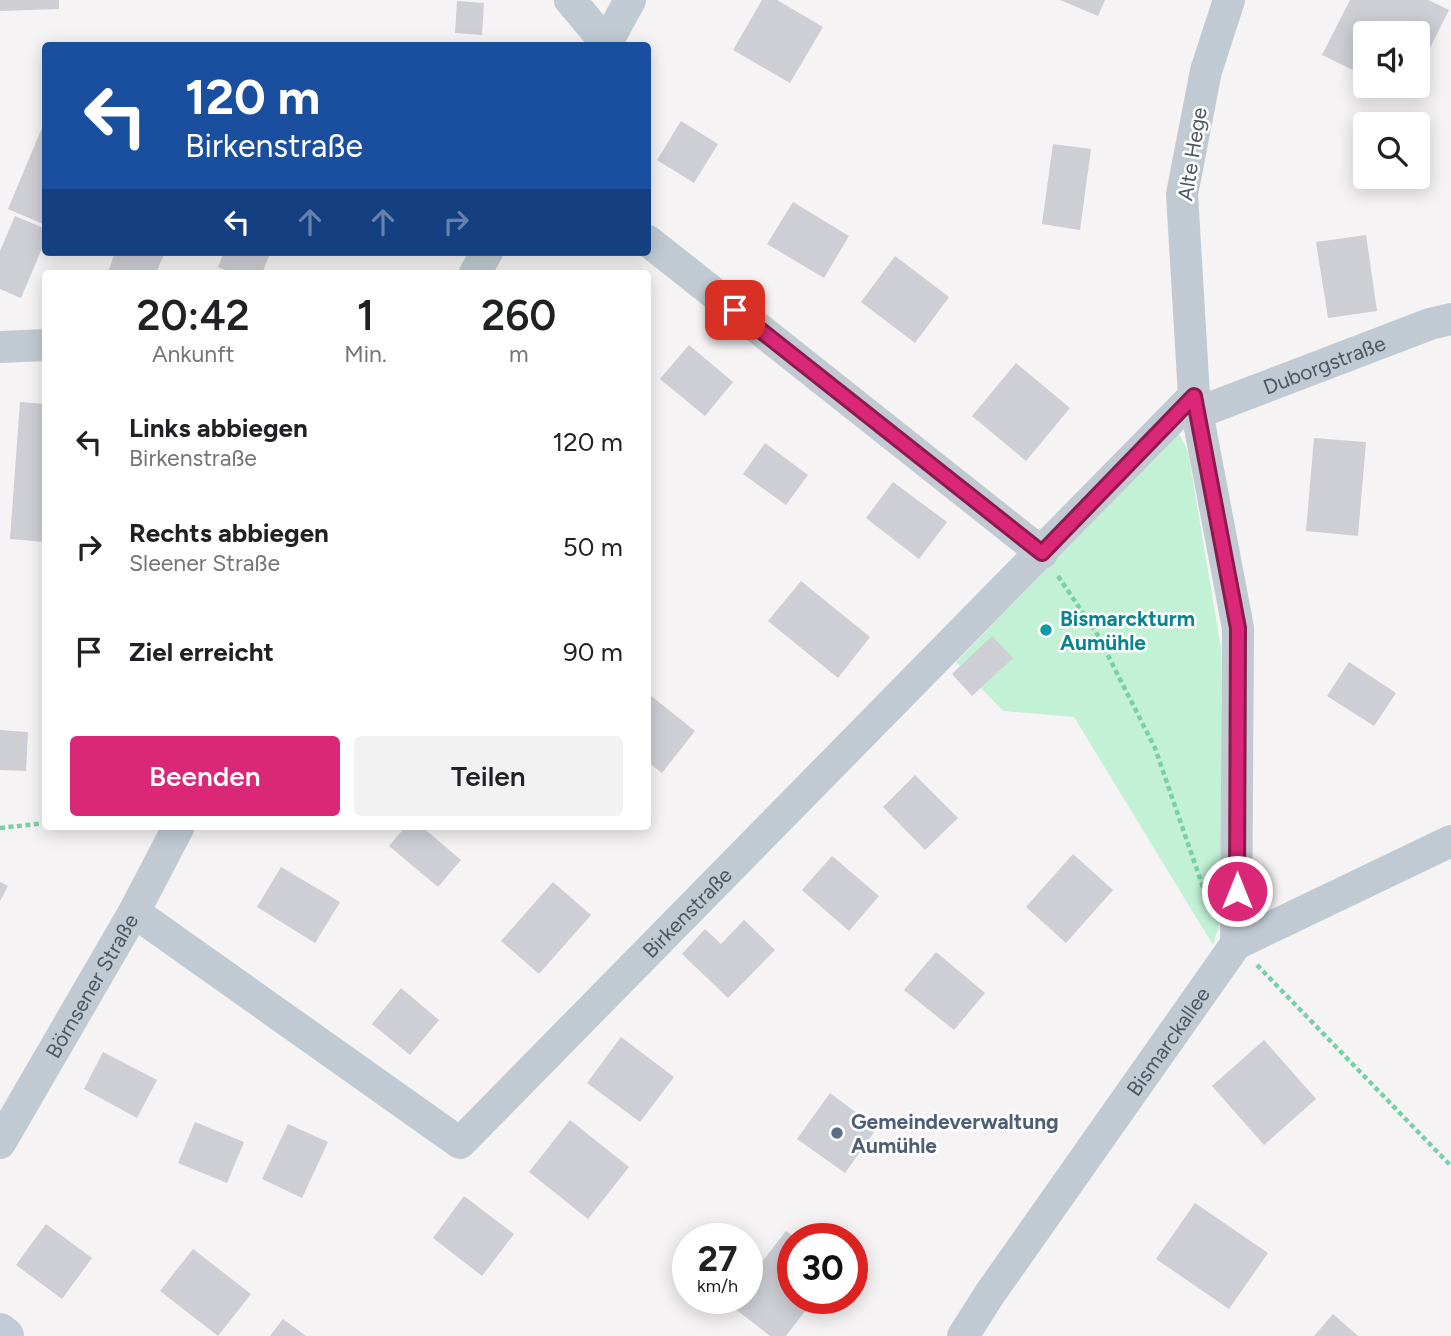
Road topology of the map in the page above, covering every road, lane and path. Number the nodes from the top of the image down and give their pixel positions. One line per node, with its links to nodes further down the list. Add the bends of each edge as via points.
1 (570, 0): 4 (street)
2 (630, 0): 5 (street)
3 (1229, 0): 10 (street, Alte Hege, via 1206,71 1182,194)
4 (603, 42)
5 (606, 42)
6 (651, 243): 11 (street)
7 (1451, 319): 10 (street, Duborgstraße)
8 (42, 345): 9 (street)
9 (0, 347)
10 (1196, 404): 11 (street, Birkenstraße); 18 (street, Alte Hege, via 1238,628)
11 (1042, 553): 16 (path, via 1097,634 1155,748); 17 (street, Birkenstraße, via 460,1143)
12 (42, 823): 13 (path)
13 (0, 828)
14 (177, 830): 17 (street, Börnsener Straße)
15 (1451, 841): 18 (street, Bismarckallee)
16 (1210, 902)
17 (134, 912): 19 (street, Börnsener Straße)
18 (1236, 944): 20 (path); 23 (street, Bismarckallee)
19 (0, 1143)
20 (1451, 1166)
21 (0, 1332): 22 (street)
22 (5, 1336)
23 (963, 1336)

